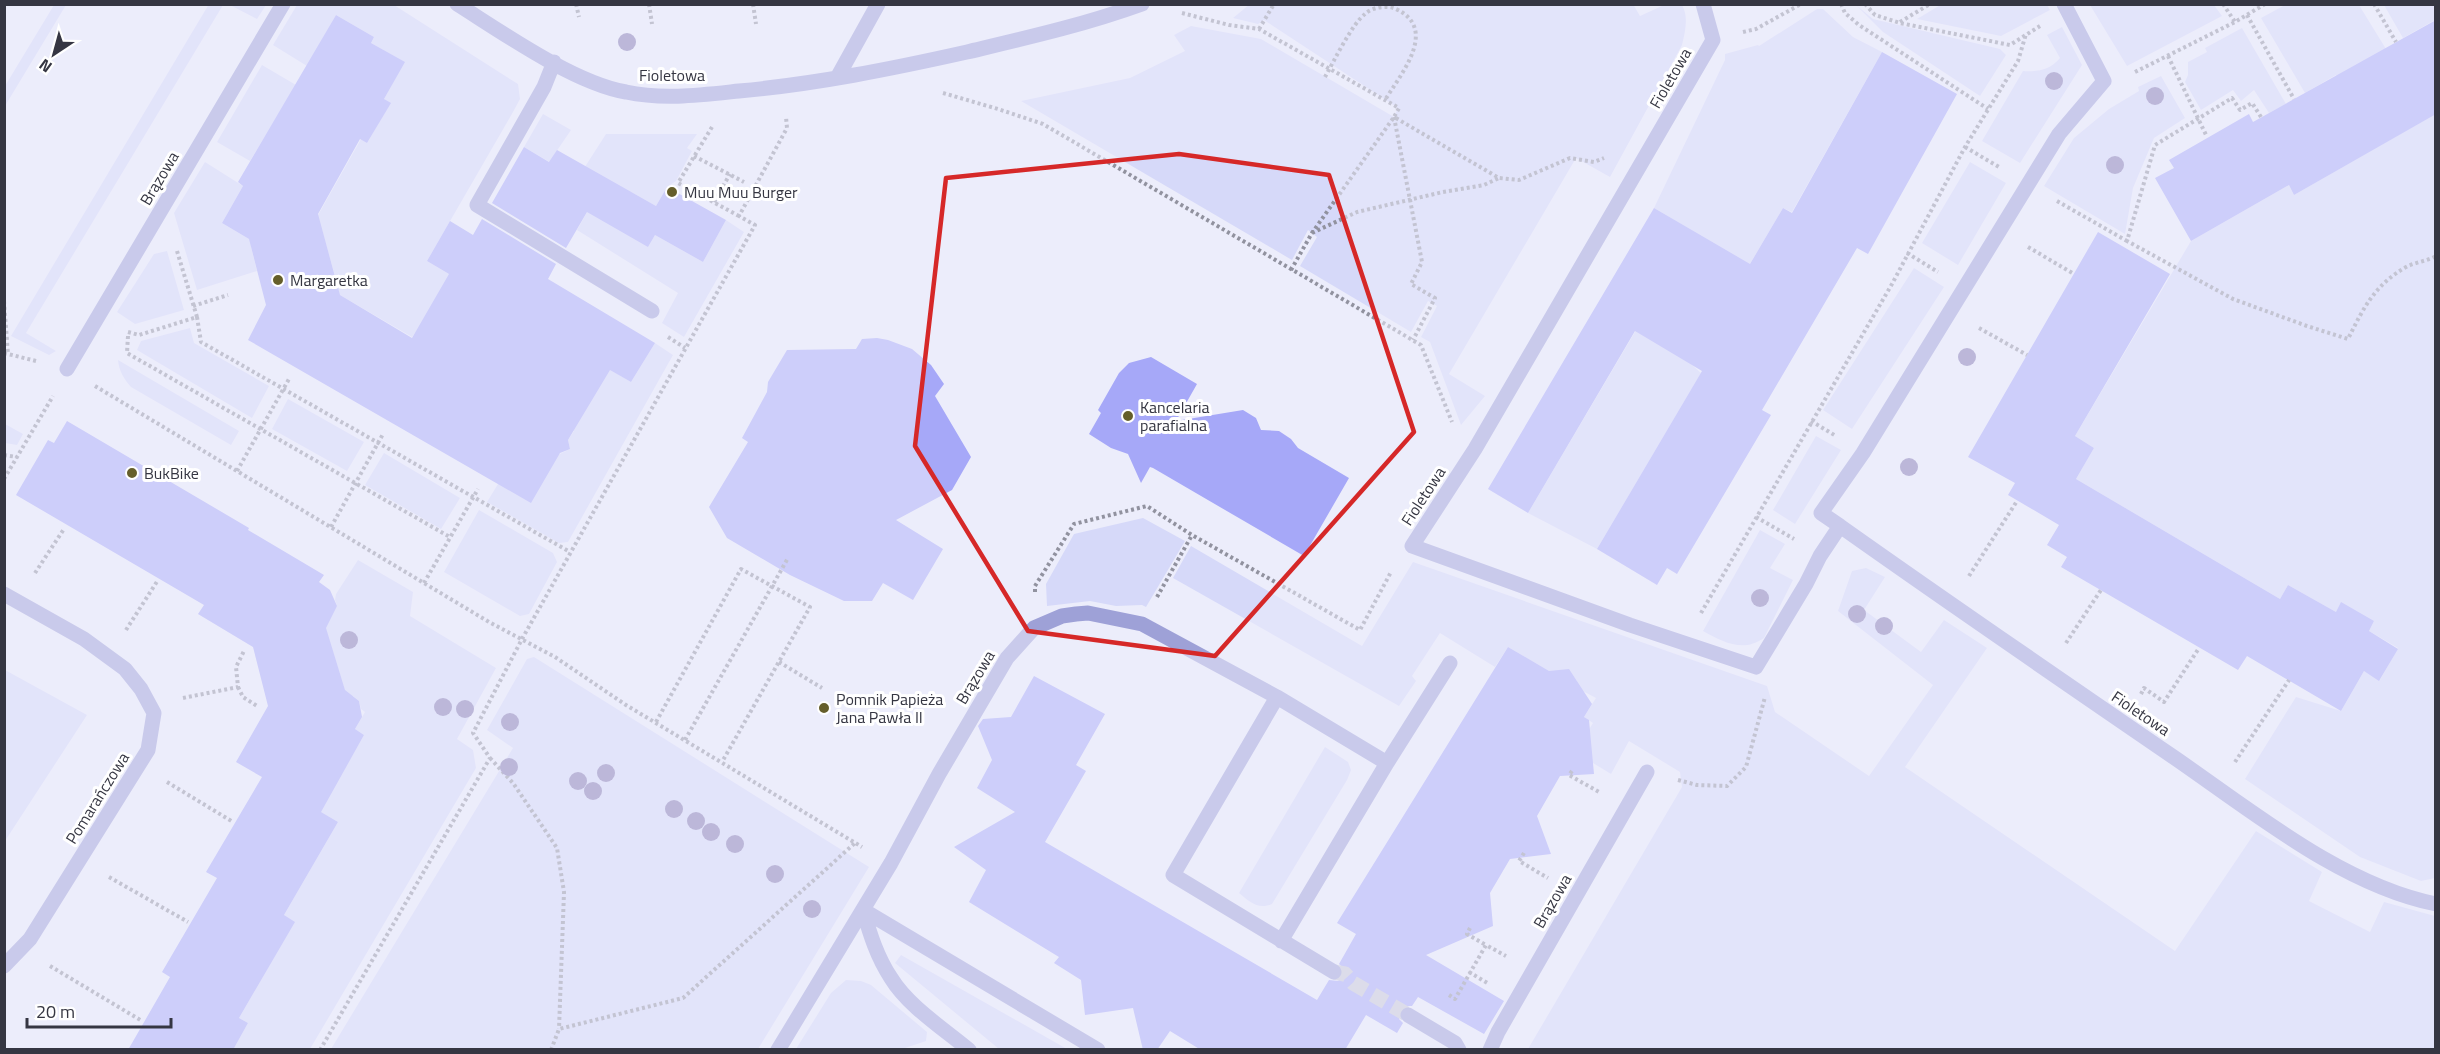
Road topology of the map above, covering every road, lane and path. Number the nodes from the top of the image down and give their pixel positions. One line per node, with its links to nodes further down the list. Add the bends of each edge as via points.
1 (283, 4): 56 (street, Brązowa)
2 (458, 4): 31 (street, Fioletowa)
3 (576, 4): 20 (path)
4 (649, 4): 23 (path)
5 (753, 4): 24 (path)
6 (878, 4): 35 (street)
7 (1142, 4): 35 (street, Fioletowa, via 1064,30)
8 (1274, 4): 26 (path)
9 (1703, 4): 88 (street, Fioletowa, via 1713,40)
10 (1801, 4): 27 (path)
11 (1841, 4): 40 (path, via 1859,25)
12 (1865, 4): 22 (path, via 1875,15)
13 (1930, 4): 22 (path)
14 (2064, 4): 53 (street, Fioletowa, via 2104,81 2059,134)
15 (2223, 4): 21 (path)
16 (2265, 4): 19 (path)
17 (2374, 4): 29 (path)
18 (1182, 13): 26 (path)
19 (2247, 15): 21 (path); 38 (path)
20 (579, 17)
21 (2235, 22): 30 (path)
22 (1900, 23): 28 (path, via 2010,45)
23 (652, 24)
24 (756, 24)
25 (2039, 27): 28 (path)
26 (1259, 29): 32 (path)
27 (1756, 29)
28 (2026, 34): 40 (path, via 2018,61)
29 (2396, 42)
30 (2168, 56): 33 (path); 43 (path)
31 (554, 62): 36 (street, Fioletowa, via 595,84 625,92 661,96); 69 (street, via 544,87 477,205)
32 (1330, 69): 34 (path); 39 (path); 39 (path, via 1365,13 1379,7 1399,11 1414,25 1416,39 1413,52)
33 (2135, 73)
34 (1325, 77)
35 (837, 78): 36 (street, Fioletowa)
36 (781, 88): 57 (path, via 788,128)
37 (933, 91): 64 (path, via 1043,124)
38 (2294, 99)
39 (1385, 100): 41 (path, via 1399,108)
40 (1988, 109): 46 (path)
41 (1394, 117): 51 (path); 54 (path); 59 (path)
42 (2261, 117): 43 (path, via 2252,103 2240,110 2232,98)
43 (2198, 118): 45 (path); 60 (path, via 2155,145)
44 (713, 124): 48 (path)
45 (2207, 137)
46 (1965, 147): 49 (path); 61 (path)
47 (1613, 155): 51 (path, via 1594,162 1570,158 1519,180)
48 (694, 156): 50 (path); 55 (path, via 678,183)
49 (1997, 166)
50 (730, 174): 52 (path); 55 (path)
51 (1499, 178): 54 (path, via 1484,185)
52 (744, 182)
53 (2028, 184): 58 (street, Fioletowa); 60 (path)
54 (1411, 199): 59 (path, via 1357,212); 75 (path, via 1422,262 1411,284 1435,298)
55 (714, 202): 57 (path)
56 (163, 207): 68 (path); 71 (street, Brązowa)
57 (739, 216): 76 (path, via 755,225)
58 (1999, 231): 65 (path); 70 (street, Fioletowa)
59 (1312, 233): 64 (path)
60 (2127, 241): 62 (path, via 2233,299 2349,339 2368,299 2388,278)
61 (1907, 253): 63 (path); 83 (path)
62 (2436, 256)
63 (1933, 269)
64 (1291, 270): 75 (path)
65 (2074, 274)
66 (228, 295): 68 (path)
67 (4, 301): 77 (path)
68 (193, 306): 72 (path)
69 (652, 311)
70 (1950, 311): 78 (path); 98 (street, Fioletowa, via 1863,453 1821,513)
71 (99, 314): 73 (path); 79 (street, Brązowa)
72 (197, 316): 73 (path, via 139,335); 81 (path, via 201,342)
73 (128, 332): 84 (path, via 127,353)
74 (672, 340): 76 (path)
75 (1413, 340): 88 (path, via 1421,345 1456,434)
76 (685, 348): 104 (path)
77 (8, 354)
78 (2027, 355)
79 (67, 369): 91 (path)
80 (289, 379): 81 (path)
81 (283, 389): 84 (path); 87 (path)
82 (53, 396): 90 (path)
83 (1811, 421): 85 (path); 97 (path)
84 (260, 429): 91 (path); 93 (path)
85 (1827, 431)
86 (383, 434): 87 (path)
87 (378, 444): 93 (path); 95 (path)
88 (1475, 449): 118 (street, Fioletowa, via 1412,546)
89 (4, 455): 90 (path)
90 (17, 457): 92 (path)
91 (237, 471): 99 (path)
92 (4, 479)
93 (356, 483): 99 (path); 103 (path)
94 (478, 489): 95 (path)
95 (472, 497): 103 (path); 104 (path)
96 (2017, 501): 115 (path)
97 (1756, 516): 101 (path); 118 (path)
98 (1840, 526): 115 (street, Fioletowa); 118 (street, Fioletowa, via 1756,667)
99 (331, 527): 110 (path)
100 (64, 529): 106 (path)
101 (1781, 532)
102 (1192, 535): 107 (path, via 1360,630); 108 (path); 112 (path, via 1147,506 1074,524)
103 (450, 537): 110 (path)
104 (570, 552): 117 (path)
105 (788, 558): 111 (path)
106 (40, 565)
107 (1390, 574)
108 (1168, 578)
109 (158, 580): 116 (path)
110 (424, 583): 117 (path)
111 (772, 586): 121 (path, via 810,607); 131 (path, via 741,569); 133 (path)
112 (1035, 586)
113 (2101, 590): 123 (path)
114 (4, 594): 156 (street, Pomarańczowa, via 108,655 141,689 154,713 148,750 30,939)
115 (1951, 605): 123 (street, Fioletowa)
116 (126, 630)
117 (522, 639): 131 (path); 134 (path, via 473,733)
118 (1684, 643)
119 (2199, 648): 132 (path, via 2164,702 2144,688)
120 (244, 651): 126 (path, via 236,667)
121 (779, 662): 127 (path); 135 (path)
122 (1450, 663): 136 (street)
123 (2048, 671): 132 (street, Fioletowa)
124 (2289, 680): 140 (path)
125 (1767, 686): 139 (path, via 1746,767 1727,786)
126 (238, 687): 128 (path); 130 (path, via 243,698)
127 (822, 688)
128 (203, 693)
129 (1277, 697): 136 (street, Brązowa); 146 (street, Brązowa, via 1142,624 1088,613 1062,616 1041,625 1027,634 1007,658); 153 (street, via 1173,875)
130 (257, 706)
131 (656, 722): 133 (path)
132 (2122, 722): 140 (street, Fioletowa)
133 (685, 740): 135 (path)
134 (490, 758): 164 (path, via 513,783 557,848 564,892); 165 (path)
135 (722, 762): 144 (path)
136 (1387, 763): 153 (street)
137 (1572, 771): 142 (path, via 1569,775)
138 (1647, 772): 171 (street, Brązowa)
139 (1682, 781)
140 (2218, 788): 149 (street, Fioletowa, via 2346,870 2382,889)
141 (183, 790): 143 (path)
142 (1600, 793)
143 (233, 822)
144 (855, 843): 146 (path); 164 (path, via 683,998)
145 (1524, 853): 147 (path, via 1519,861)
146 (891, 863): 150 (street, Brązowa)
147 (1549, 878)
148 (112, 879): 151 (path)
149 (2436, 904)
150 (863, 910): 167 (street, Brązowa); 168 (street, via 873,944 891,980 922,1012); 169 (street)
151 (188, 922)
152 (1470, 928): 154 (path, via 1467,934)
153 (1281, 941): 158 (street)
154 (1486, 945): 155 (path); 159 (path)
155 (1514, 960)
156 (4, 966)
157 (60, 972): 163 (path)
158 (1334, 972)
159 (1469, 972): 160 (path); 161 (path, via 1455,999)
160 (1481, 980)
161 (1449, 994)
162 (1408, 1015): 170 (street, via 1455,1043)
163 (142, 1022)
164 (559, 1029): 166 (path)
165 (320, 1050)
166 (551, 1050)
167 (778, 1050)
168 (969, 1050)
169 (1098, 1050)
170 (1459, 1050)
171 (1490, 1050)

